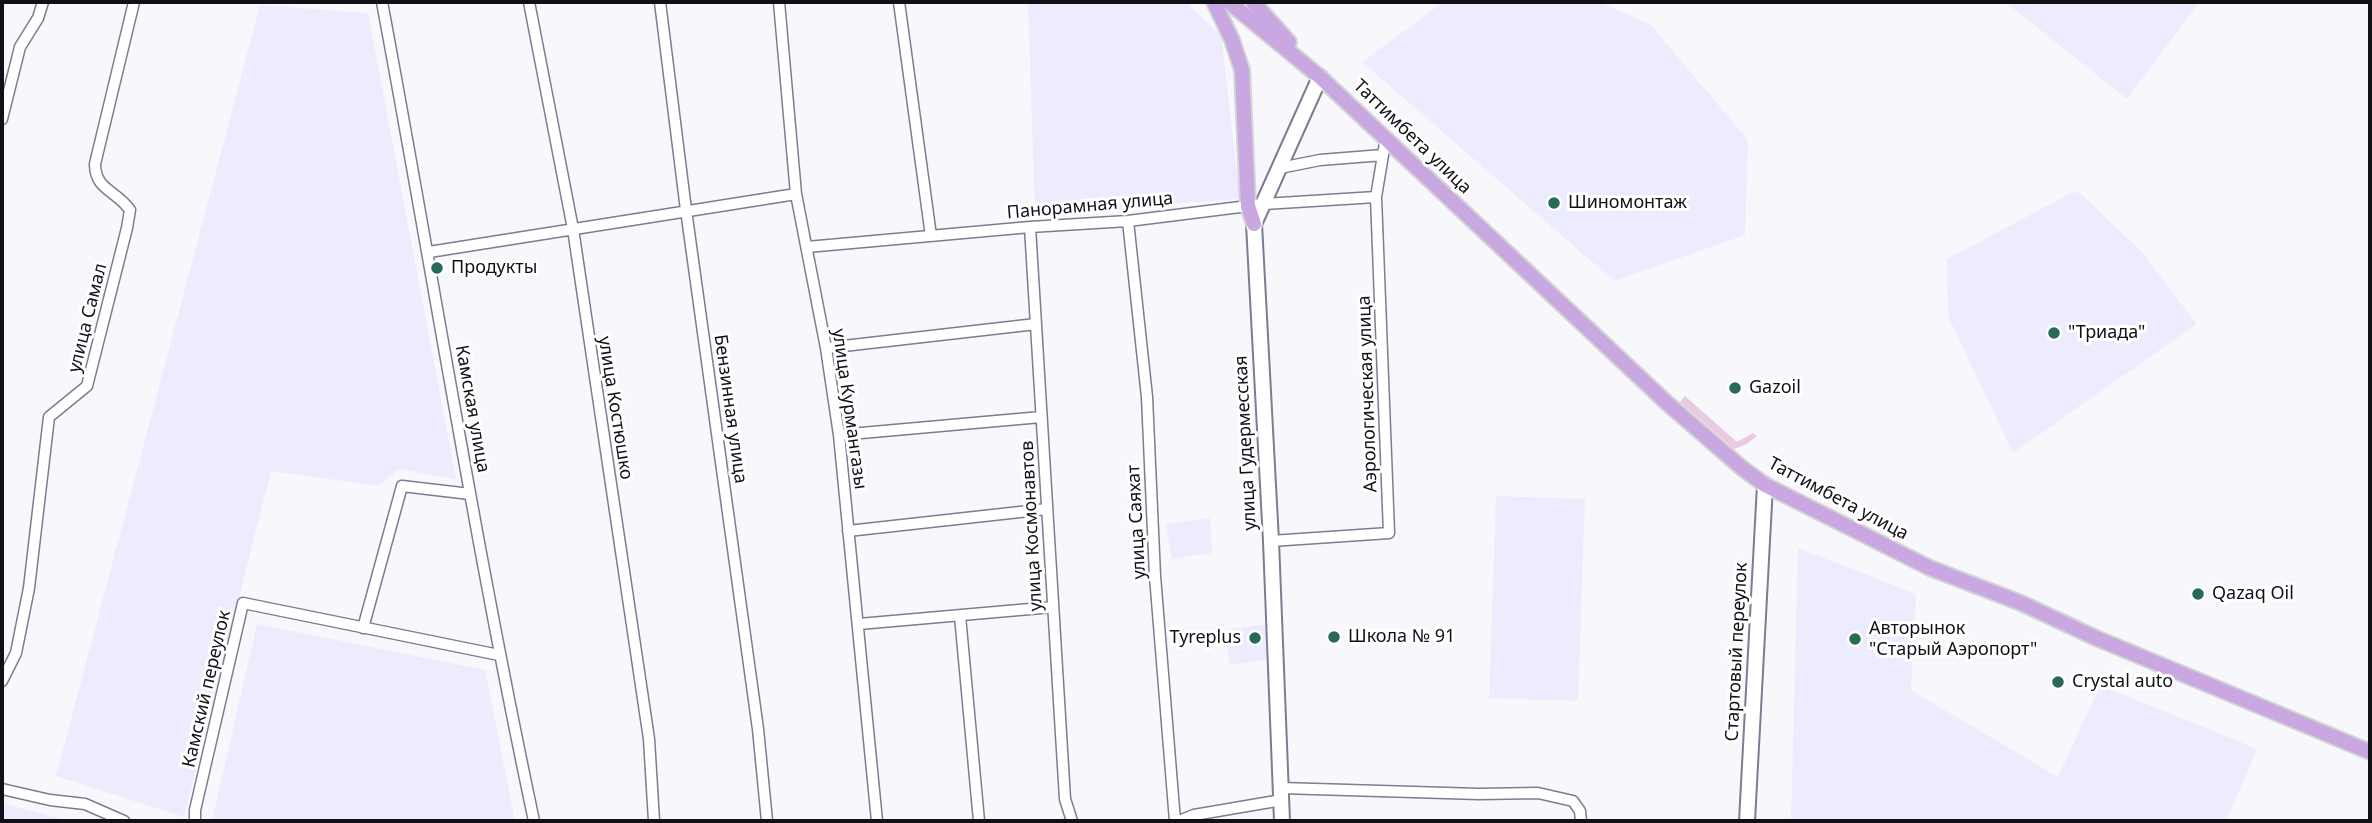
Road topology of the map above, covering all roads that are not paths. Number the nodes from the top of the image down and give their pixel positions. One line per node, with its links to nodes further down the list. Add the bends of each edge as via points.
1 (43, 2): 12 (street, via 20,47)
2 (134, 2): 40 (street, улица Самал, via 95,164 95,176 130,210 127,228 87,386 49,417 29,588 16,653)
3 (382, 2): 25 (street, Камская улица)
4 (529, 2): 22 (street, улица Костюшко)
5 (660, 2): 19 (street, Бензинная улица)
6 (779, 2): 16 (street, улица Курмангазы)
7 (899, 2): 23 (street)
8 (1214, 2): 18 (main road, via 1242,70)
9 (1229, 2): 11 (main road)
10 (1253, 2): 11 (main road)
11 (1320, 76): 13 (main road, Таттимбета улица); 15 (main road)
12 (2, 119)
13 (1386, 137): 14 (street, Аэрологическая улица); 30 (main road, Таттимбета улица, via 1667,404)
14 (1383, 155): 15 (street); 17 (street, Аэрологическая улица)
15 (1280, 168): 18 (main road)
16 (796, 194): 19 (street); 24 (street, улица Курмангазы)
17 (1376, 197): 18 (street, Панорамная улица); 34 (street, Аэрологическая улица, via 1390,533)
18 (1256, 205): 20 (street, Панорамная улица); 34 (main road, улица Гудермесская)
19 (687, 210): 22 (street); 48 (street, Бензинная улица)
20 (1128, 221): 21 (street, Панорамная улица); 52 (street, улица Саяхат, via 1147,397 1155,576)
21 (1031, 227): 23 (street, Панорамная улица); 26 (street, улица Космонавтов)
22 (573, 229): 25 (street); 47 (street, улица Костюшко, via 649,739)
23 (931, 236): 24 (street, Панорамная улица)
24 (807, 247): 27 (street, улица Курмангазы)
25 (429, 252): 31 (street, Камская улица)
26 (1036, 324): 27 (street); 28 (street, улица Космонавтов)
27 (826, 348): 29 (street, улица Курмангазы)
28 (1041, 417): 29 (street); 32 (street, улица Космонавтов)
29 (839, 435): 33 (street, улица Курмангазы)
30 (1765, 485): 41 (main road, Таттимбета улица, via 1930,568); 55 (main road, Стартовый переулок)
31 (470, 494): 38 (street, via 402,486); 39 (street, Камская улица)
32 (1047, 509): 33 (street); 35 (street, улица Космонавтов)
33 (848, 531): 37 (street, улица Курмангазы)
34 (1271, 541): 43 (main road, улица Гудермесская)
35 (1052, 607): 36 (street); 51 (street, улица Космонавтов, via 1065,799)
36 (960, 617): 37 (street); 50 (street)
37 (859, 624): 49 (street, улица Курмангазы)
38 (363, 628): 39 (street, Камский переулок); 45 (street, Камский переулок, via 243,603)
39 (499, 654): 46 (street, Камская улица)
40 (2, 681)
41 (2370, 752)
42 (2, 789): 44 (street, via 85,804)
43 (1281, 794): 52 (street); 53 (main road, улица Гудермесская); 54 (street, via 1538,793 1573,801)
44 (124, 821)
45 (195, 821)
46 (534, 821)
47 (654, 821)
48 (767, 821)
49 (877, 821)
50 (979, 821)
51 (1072, 821)
52 (1177, 821)
53 (1282, 821)
54 (1581, 821)
55 (1747, 821)

